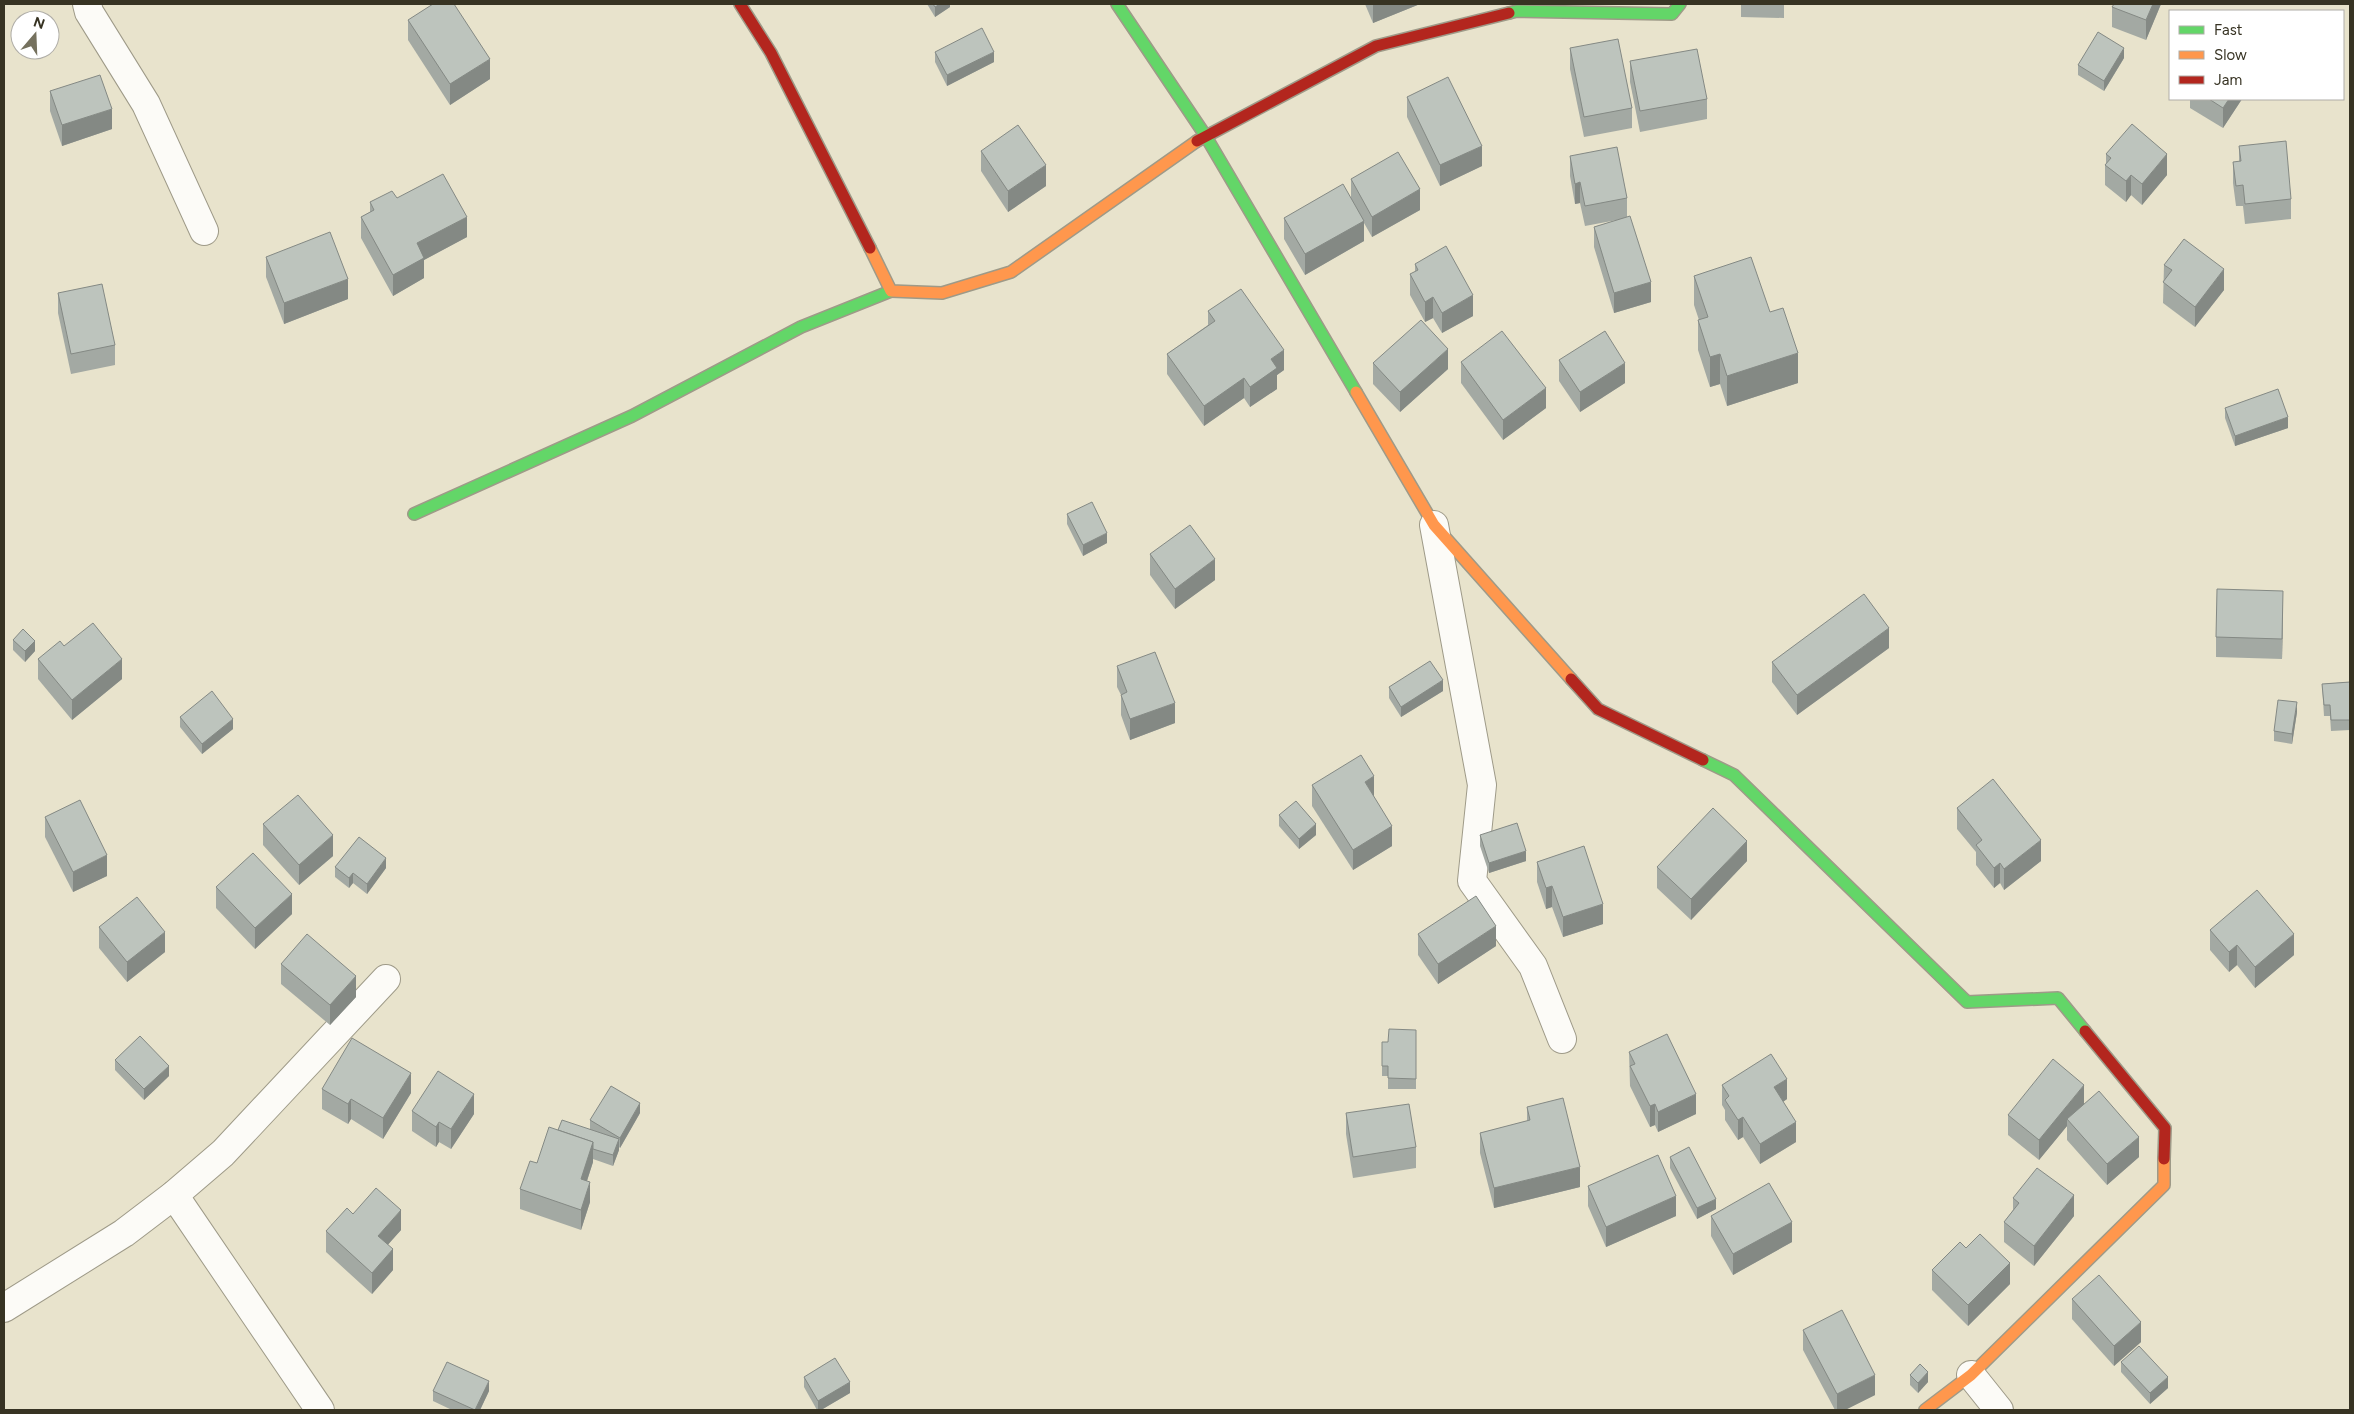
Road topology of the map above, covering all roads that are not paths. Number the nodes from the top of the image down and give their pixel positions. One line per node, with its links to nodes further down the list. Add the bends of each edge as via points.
1 (87, 4): 6 (street, via 146,104)
2 (740, 4): 7 (street, via 776,61)
3 (1117, 4): 5 (street)
4 (1680, 4): 5 (street, via 1672,14 1517,11 1376,46)
5 (1205, 134): 7 (street, via 1011,272 942,293); 9 (street)
6 (204, 231)
7 (892, 291): 8 (street, via 801,328 632,416)
8 (414, 514)
9 (1434, 525): 11 (street, via 1482,785 1472,881 1533,966); 14 (street, via 1598,709 1734,775 1967,1002 2058,998 2165,1128 2164,1184)
10 (386, 978): 12 (street, via 223,1153)
11 (1562, 1039)
12 (174, 1195): 13 (street, via 124,1233); 15 (street)
13 (4, 1308)
14 (1971, 1374): 16 (street); 17 (street)
15 (320, 1410)
16 (1925, 1410)
17 (1999, 1410)

